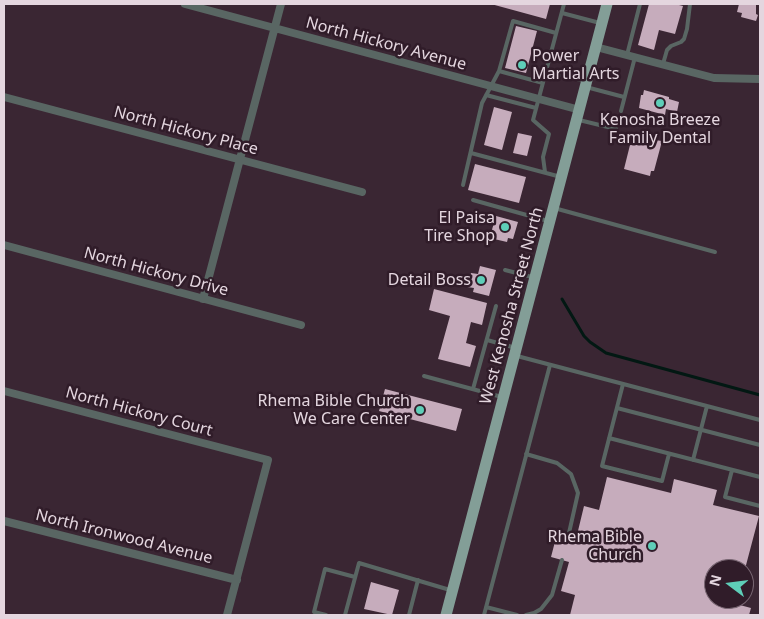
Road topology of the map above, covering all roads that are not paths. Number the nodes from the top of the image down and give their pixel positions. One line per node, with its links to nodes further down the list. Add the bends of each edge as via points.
1 (185, 4): 9 (street, North Hickory Avenue)
2 (281, 4): 9 (street)
3 (564, 4): 7 (lane)
4 (607, 4): 8 (main road, West Kenosha Street North)
5 (640, 4): 12 (lane)
6 (690, 4): 13 (lane, via 684,39 667,50)
7 (562, 13): 8 (lane); 10 (lane)
8 (602, 24): 11 (main road, West Kenosha Street North)
9 (275, 28): 19 (street, North Hickory Avenue); 29 (street)
10 (556, 32): 14 (lane, via 513,21); 15 (lane)
11 (596, 47): 12 (street); 18 (main road, West Kenosha Street North)
12 (631, 56): 13 (street); 22 (lane)
13 (663, 64): 16 (street, via 714,78)
14 (499, 71): 17 (lane); 19 (lane)
15 (546, 71): 17 (lane); 18 (lane)
16 (760, 79)
17 (543, 83): 23 (lane)
18 (587, 84): 22 (lane); 26 (main road, West Kenosha Street North)
19 (492, 86): 20 (lane); 23 (street, North Hickory Avenue)
20 (486, 94): 24 (lane); 28 (lane)
21 (4, 97): 29 (street, North Hickory Place)
22 (624, 97): 25 (lane)
23 (539, 99): 24 (lane); 26 (street, North Hickory Avenue)
24 (536, 108): 30 (lane, via 533,120 549,134 543,157)
25 (621, 110)
26 (579, 114): 27 (lane); 31 (main road, West Kenosha Street North)
27 (616, 129)
28 (471, 153): 30 (lane); 32 (lane)
29 (240, 159): 33 (street, North Hickory Place); 41 (street)
30 (545, 172): 31 (lane)
31 (562, 177): 35 (main road, West Kenosha Street North)
32 (462, 185)
33 (362, 192)
34 (473, 200): 36 (lane)
35 (554, 208): 36 (main road, West Kenosha Street North); 38 (lane)
36 (550, 222): 40 (main road, West Kenosha Street North)
37 (4, 245): 41 (street, North Hickory Drive)
38 (715, 252)
39 (505, 270): 40 (lane)
40 (536, 278): 45 (main road, West Kenosha Street North)
41 (203, 299): 43 (street, North Hickory Drive)
42 (496, 306): 44 (lane)
43 (301, 325)
44 (486, 340): 45 (lane); 49 (lane)
45 (516, 352): 46 (lane); 51 (main road, West Kenosha Street North)
46 (550, 365): 48 (lane); 58 (lane)
47 (424, 376): 49 (lane)
48 (623, 384): 52 (lane); 53 (lane)
49 (473, 389): 51 (lane)
50 (4, 391): 68 (street, North Hickory Court, via 268,460)
51 (504, 397): 70 (main road, West Kenosha Street North)
52 (707, 406): 54 (lane); 55 (lane)
53 (617, 408): 55 (lane); 56 (lane)
54 (760, 420)
55 (701, 430): 57 (lane); 60 (lane)
56 (609, 438): 59 (lane); 59 (lane, via 602,466 662,481)
57 (760, 445)
58 (526, 454): 65 (lane, via 557,463 571,474 578,493); 71 (lane)
59 (669, 454): 60 (lane)
60 (693, 460): 61 (lane)
61 (732, 470): 62 (lane); 63 (lane, via 725,497)
62 (760, 477)
63 (760, 506)
64 (4, 521): 68 (street, North Ironwood Avenue)
65 (569, 533)
66 (562, 560): 79 (lane, via 552,595 541,608)
67 (355, 577): 69 (lane, via 359,563); 73 (lane, via 325,568 314,612); 74 (lane)
68 (236, 580): 72 (street)
69 (418, 580): 70 (lane); 75 (lane)
70 (452, 590): 76 (main road, West Kenosha Street North)
71 (486, 607): 77 (lane); 78 (lane)
72 (227, 615)
73 (326, 615)
74 (345, 615)
75 (409, 615)
76 (446, 615)
77 (484, 615)
78 (517, 615)
79 (526, 615)

